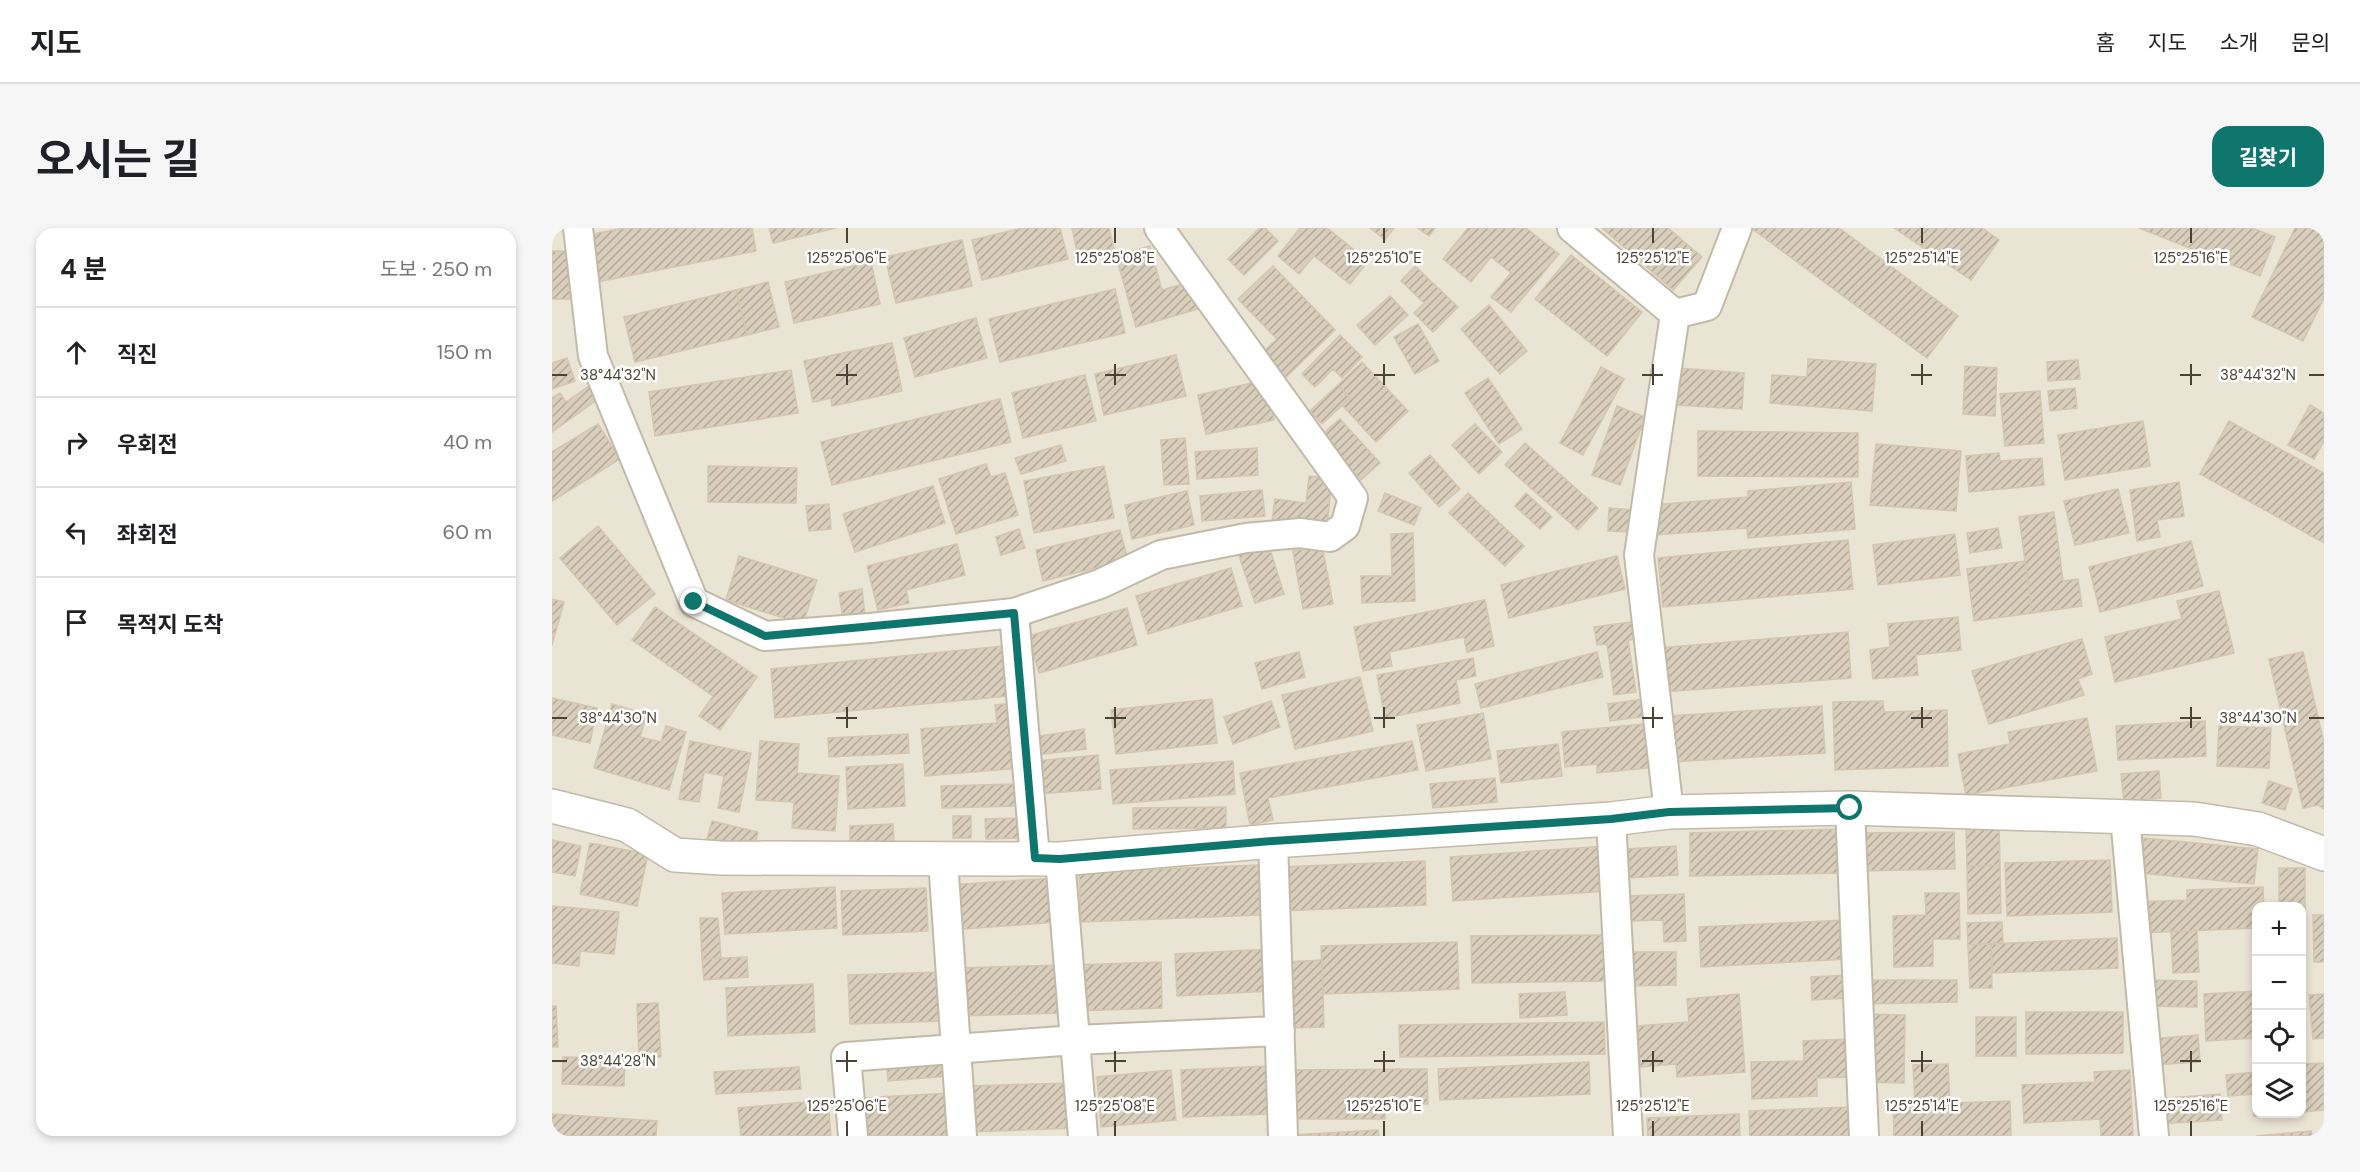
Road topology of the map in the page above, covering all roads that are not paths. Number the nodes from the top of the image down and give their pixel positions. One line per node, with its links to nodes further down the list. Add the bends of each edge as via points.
1 (578, 228): 6 (street, via 592,356 694,602 765,636)
2 (1158, 228): 6 (street, via 1353,498 1345,526 1330,537 1300,533 1246,538 1161,555 1100,584)
3 (1572, 228): 5 (street)
4 (1737, 228): 5 (street, via 1707,306)
5 (1675, 314): 9 (street, via 1639,555)
6 (1014, 613): 14 (street)
7 (552, 806): 15 (street, via 627,825 675,855)
8 (1850, 808): 9 (street); 10 (street); 24 (street)
9 (1669, 812): 11 (street)
10 (2125, 817): 13 (street, via 2194,819 2258,830); 25 (street)
11 (1611, 819): 12 (street); 23 (street)
12 (1273, 841): 14 (street); 16 (street)
13 (2324, 854)
14 (1048, 858): 15 (street); 17 (street)
15 (943, 860): 18 (street)
16 (1280, 1031): 17 (street); 22 (street)
17 (1075, 1040): 18 (street); 21 (street)
18 (954, 1047): 19 (street, via 846,1057); 20 (street)
19 (853, 1136)
20 (962, 1136)
21 (1083, 1136)
22 (1283, 1136)
23 (1628, 1136)
24 (1864, 1136)
25 (2154, 1136)

